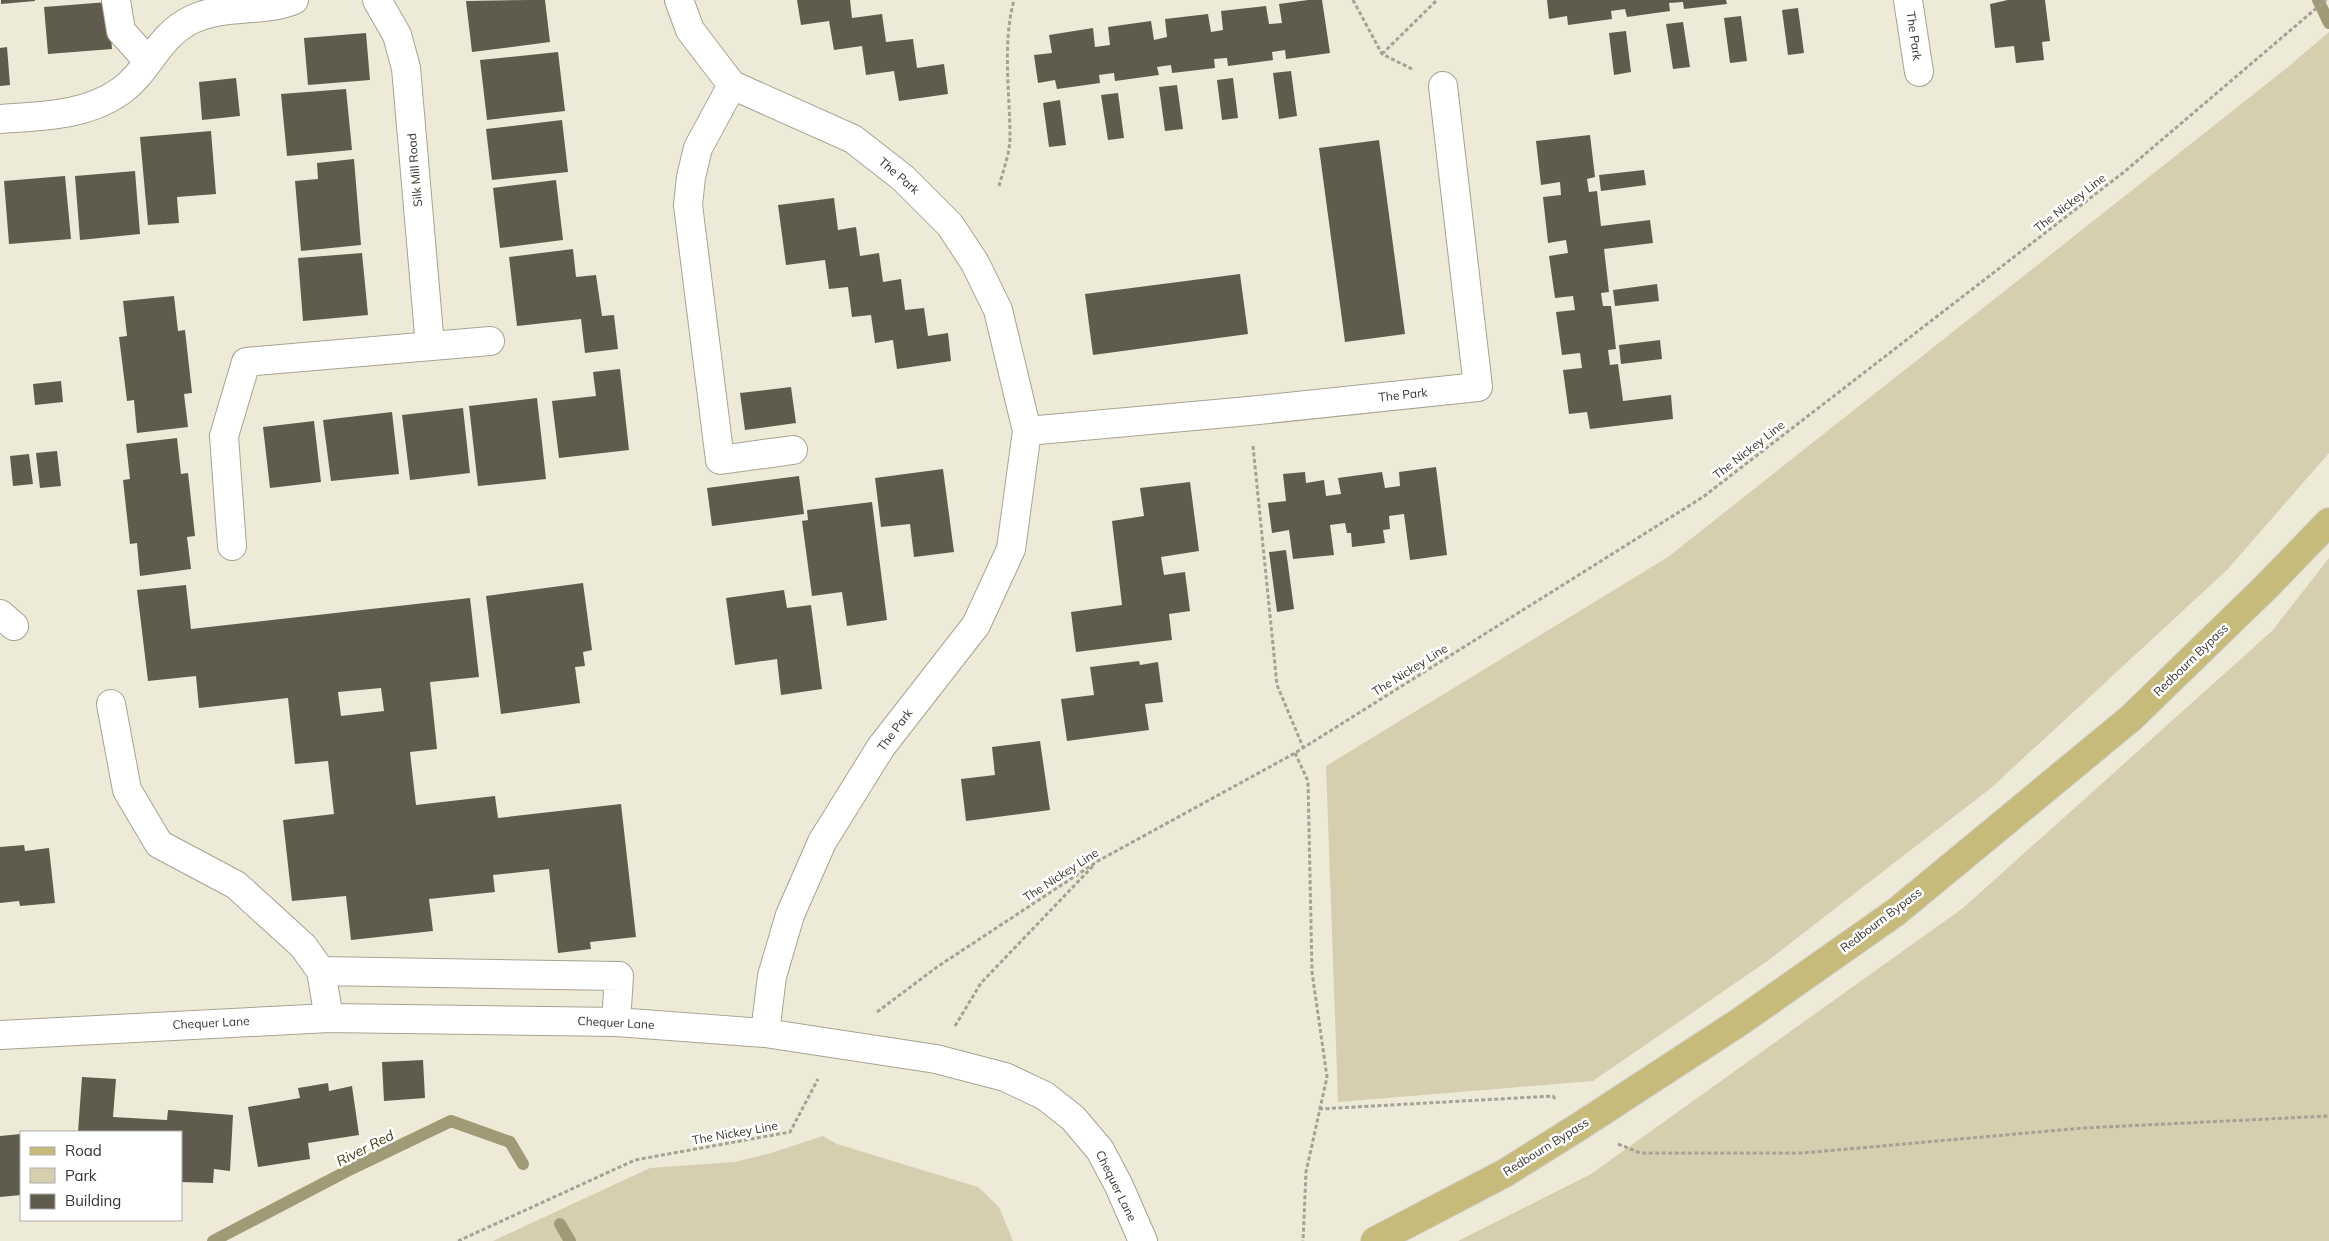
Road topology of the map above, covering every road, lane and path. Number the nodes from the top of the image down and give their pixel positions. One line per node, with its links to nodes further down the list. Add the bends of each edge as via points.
1 (116, 0): 11 (street, via 121,31)
2 (294, 0): 11 (street, via 281,5 220,10 195,18 165,38)
3 (377, 0): 18 (street, Silk Mill Road, via 396,35 406,68)
4 (679, 0): 13 (street, The Park, via 690,30)
5 (1014, 0): 16 (path, via 1007,80 1010,140)
6 (1353, 0): 10 (path)
7 (1437, 0): 10 (path)
8 (1908, 0): 12 (street, The Park)
9 (2326, 0): 25 (path, The Nickey Line, via 2124,172 1704,497)
10 (1382, 54): 14 (path)
11 (148, 61): 15 (street, via 122,90 95,105 69,114)
12 (1919, 72)
13 (732, 85): 20 (street, The Park, via 853,139 904,178 950,225 975,263 998,310); 21 (street, via 698,148 688,205 720,460)
14 (1443, 86): 19 (street, The Park, via 1478,387)
15 (0, 120)
16 (999, 186)
17 (490, 341): 18 (street)
18 (430, 346): 23 (street, via 246,362 224,436)
19 (1249, 411): 20 (street, The Park); 25 (path, via 1277,685)
20 (1027, 431): 31 (street, The Park, via 1011,549 976,625 881,747 822,842 790,915 772,976)
21 (793, 450)
22 (2329, 522): 37 (main road, Redbourn Bypass, via 2131,718 1896,912 1741,1021)
23 (232, 546)
24 (111, 704): 28 (street, via 127,790 159,844 236,885 303,946)
25 (1303, 747): 26 (path, The Nickey Line)
26 (1295, 753): 27 (path, The Nickey Line); 35 (path, via 1308,781 1312,972 1327,1076)
27 (1098, 861): 33 (path, The Nickey Line, via 937,967); 34 (path, via 981,983)
28 (321, 971): 29 (street); 30 (street, via 619,976)
29 (328, 1018): 30 (street, Chequer Lane); 32 (street, Chequer Lane)
30 (616, 1022): 31 (street, Chequer Lane)
31 (765, 1033): 33 (street, Chequer Lane)
32 (0, 1035)
33 (835, 1045): 34 (street, Chequer Lane); 38 (path, The Nickey Line, via 790,1132 635,1160)
34 (936, 1059): 39 (street, Chequer Lane, via 1005,1077 1045,1096 1073,1118 1100,1150)
35 (1319, 1109): 37 (path, via 1552,1096); 40 (path, via 1306,1172)
36 (2329, 1116): 37 (path, via 2082,1128 1803,1153 1640,1153)
37 (1580, 1126): 41 (main road, Redbourn Bypass, via 1504,1173)
38 (458, 1241)
39 (1143, 1241)
40 (1303, 1241)
41 (1375, 1241)

